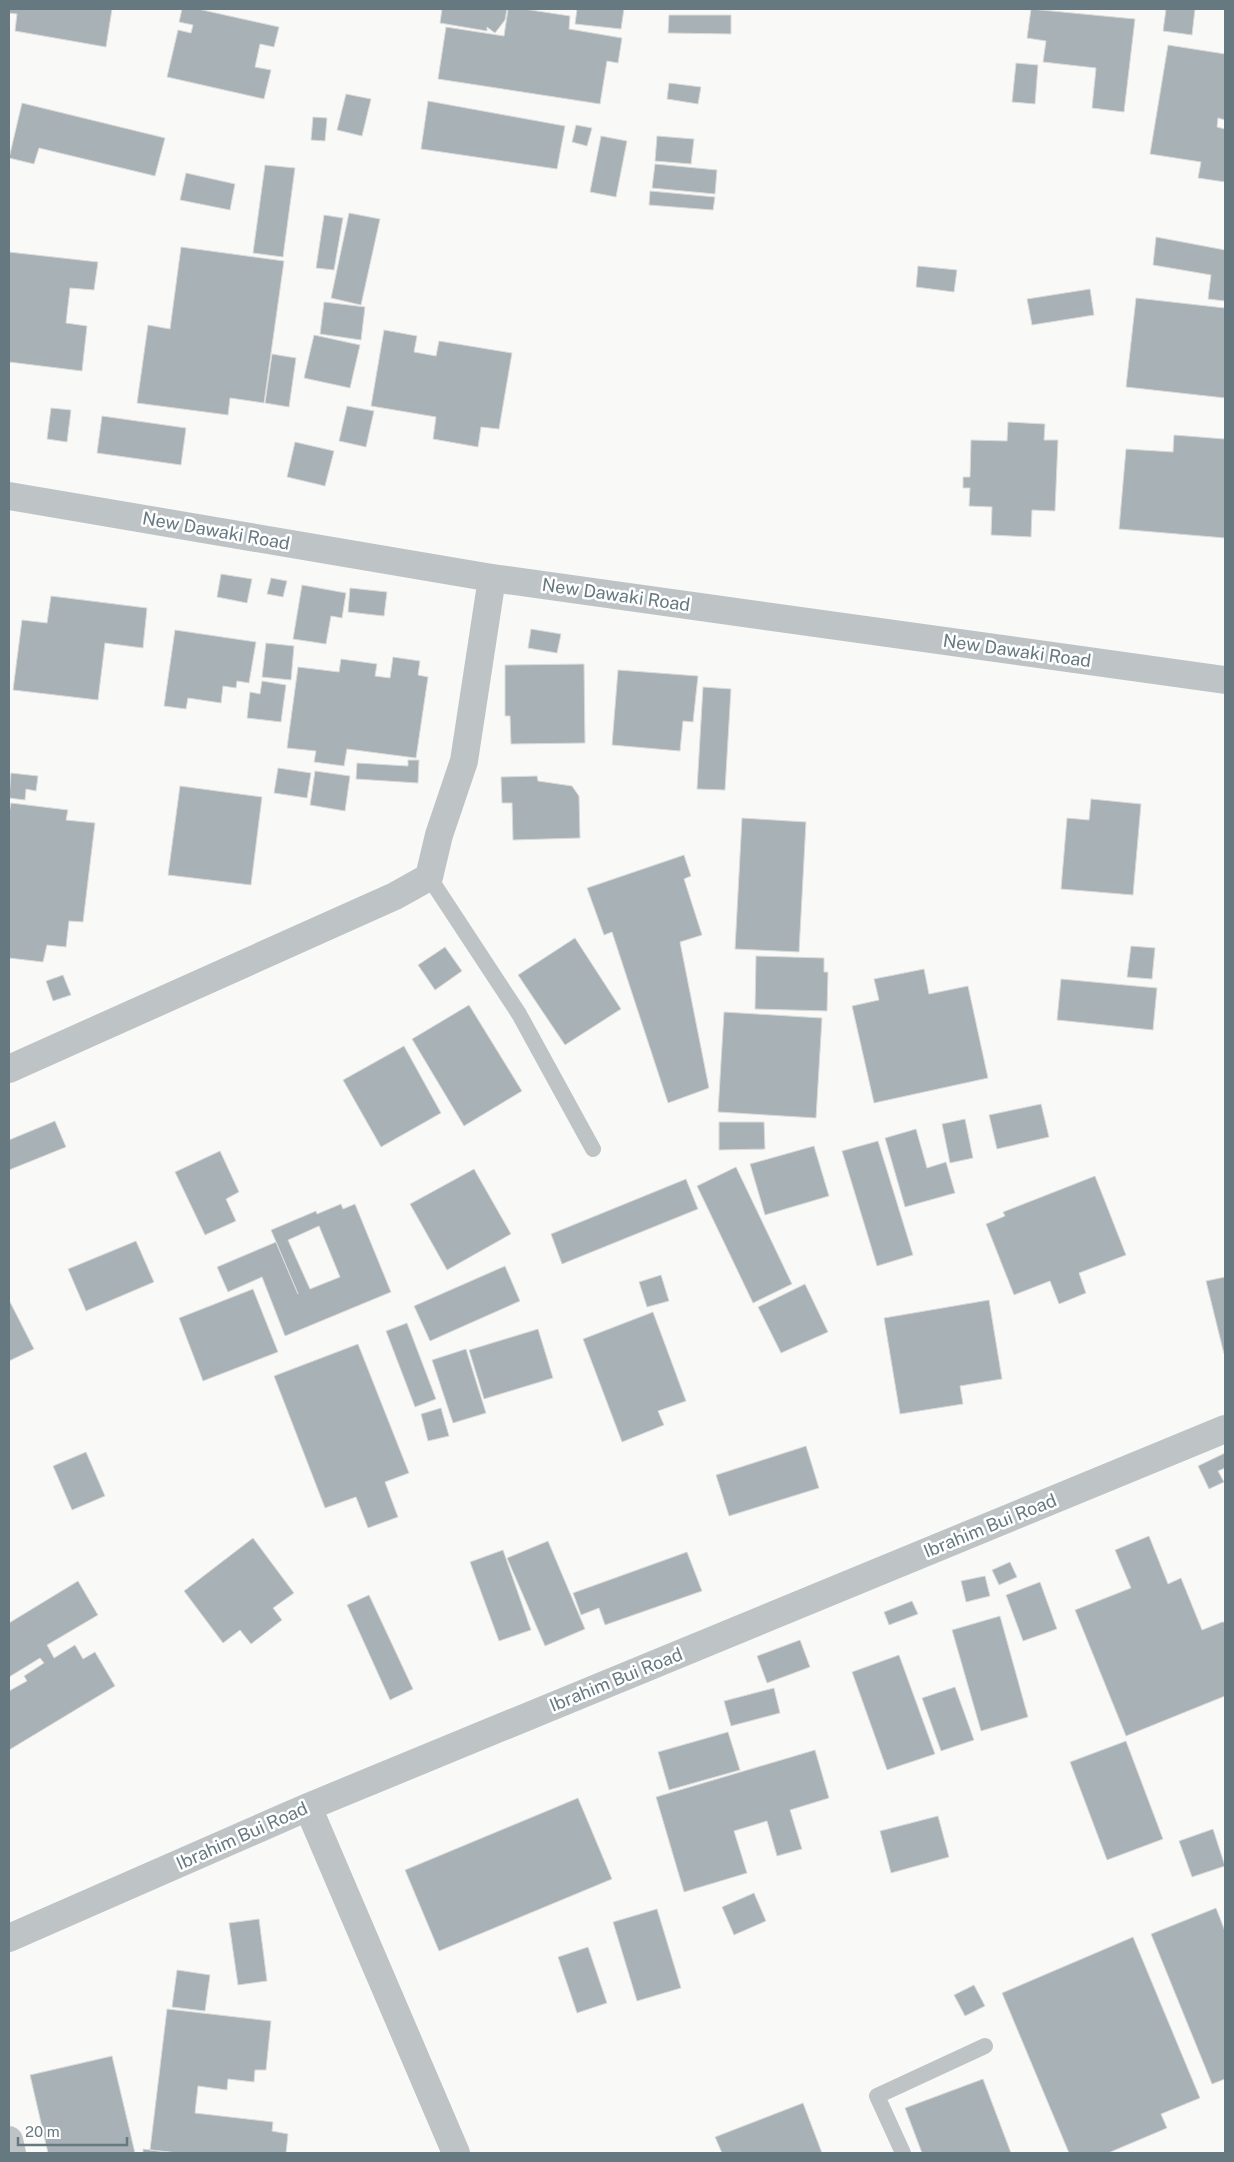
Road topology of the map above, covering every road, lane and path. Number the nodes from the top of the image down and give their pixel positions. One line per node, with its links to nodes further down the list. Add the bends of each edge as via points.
1 (9, 496): 2 (street, New Dawaki Road)
2 (492, 578): 3 (street, New Dawaki Road); 4 (street, via 464,761 439,835)
3 (1225, 680)
4 (429, 877): 5 (street, via 395,896); 6 (lane, via 519,1014)
5 (9, 1069)
6 (593, 1149)
7 (1225, 1429): 8 (street, Ibrahim Bui Road)
8 (308, 1807): 9 (street, Ibrahim Bui Road); 13 (street)
9 (9, 1938)
10 (985, 2046): 14 (lane, via 877,2096)
11 (9, 2140): 12 (street)
12 (12, 2153)
13 (456, 2153)
14 (903, 2153)

